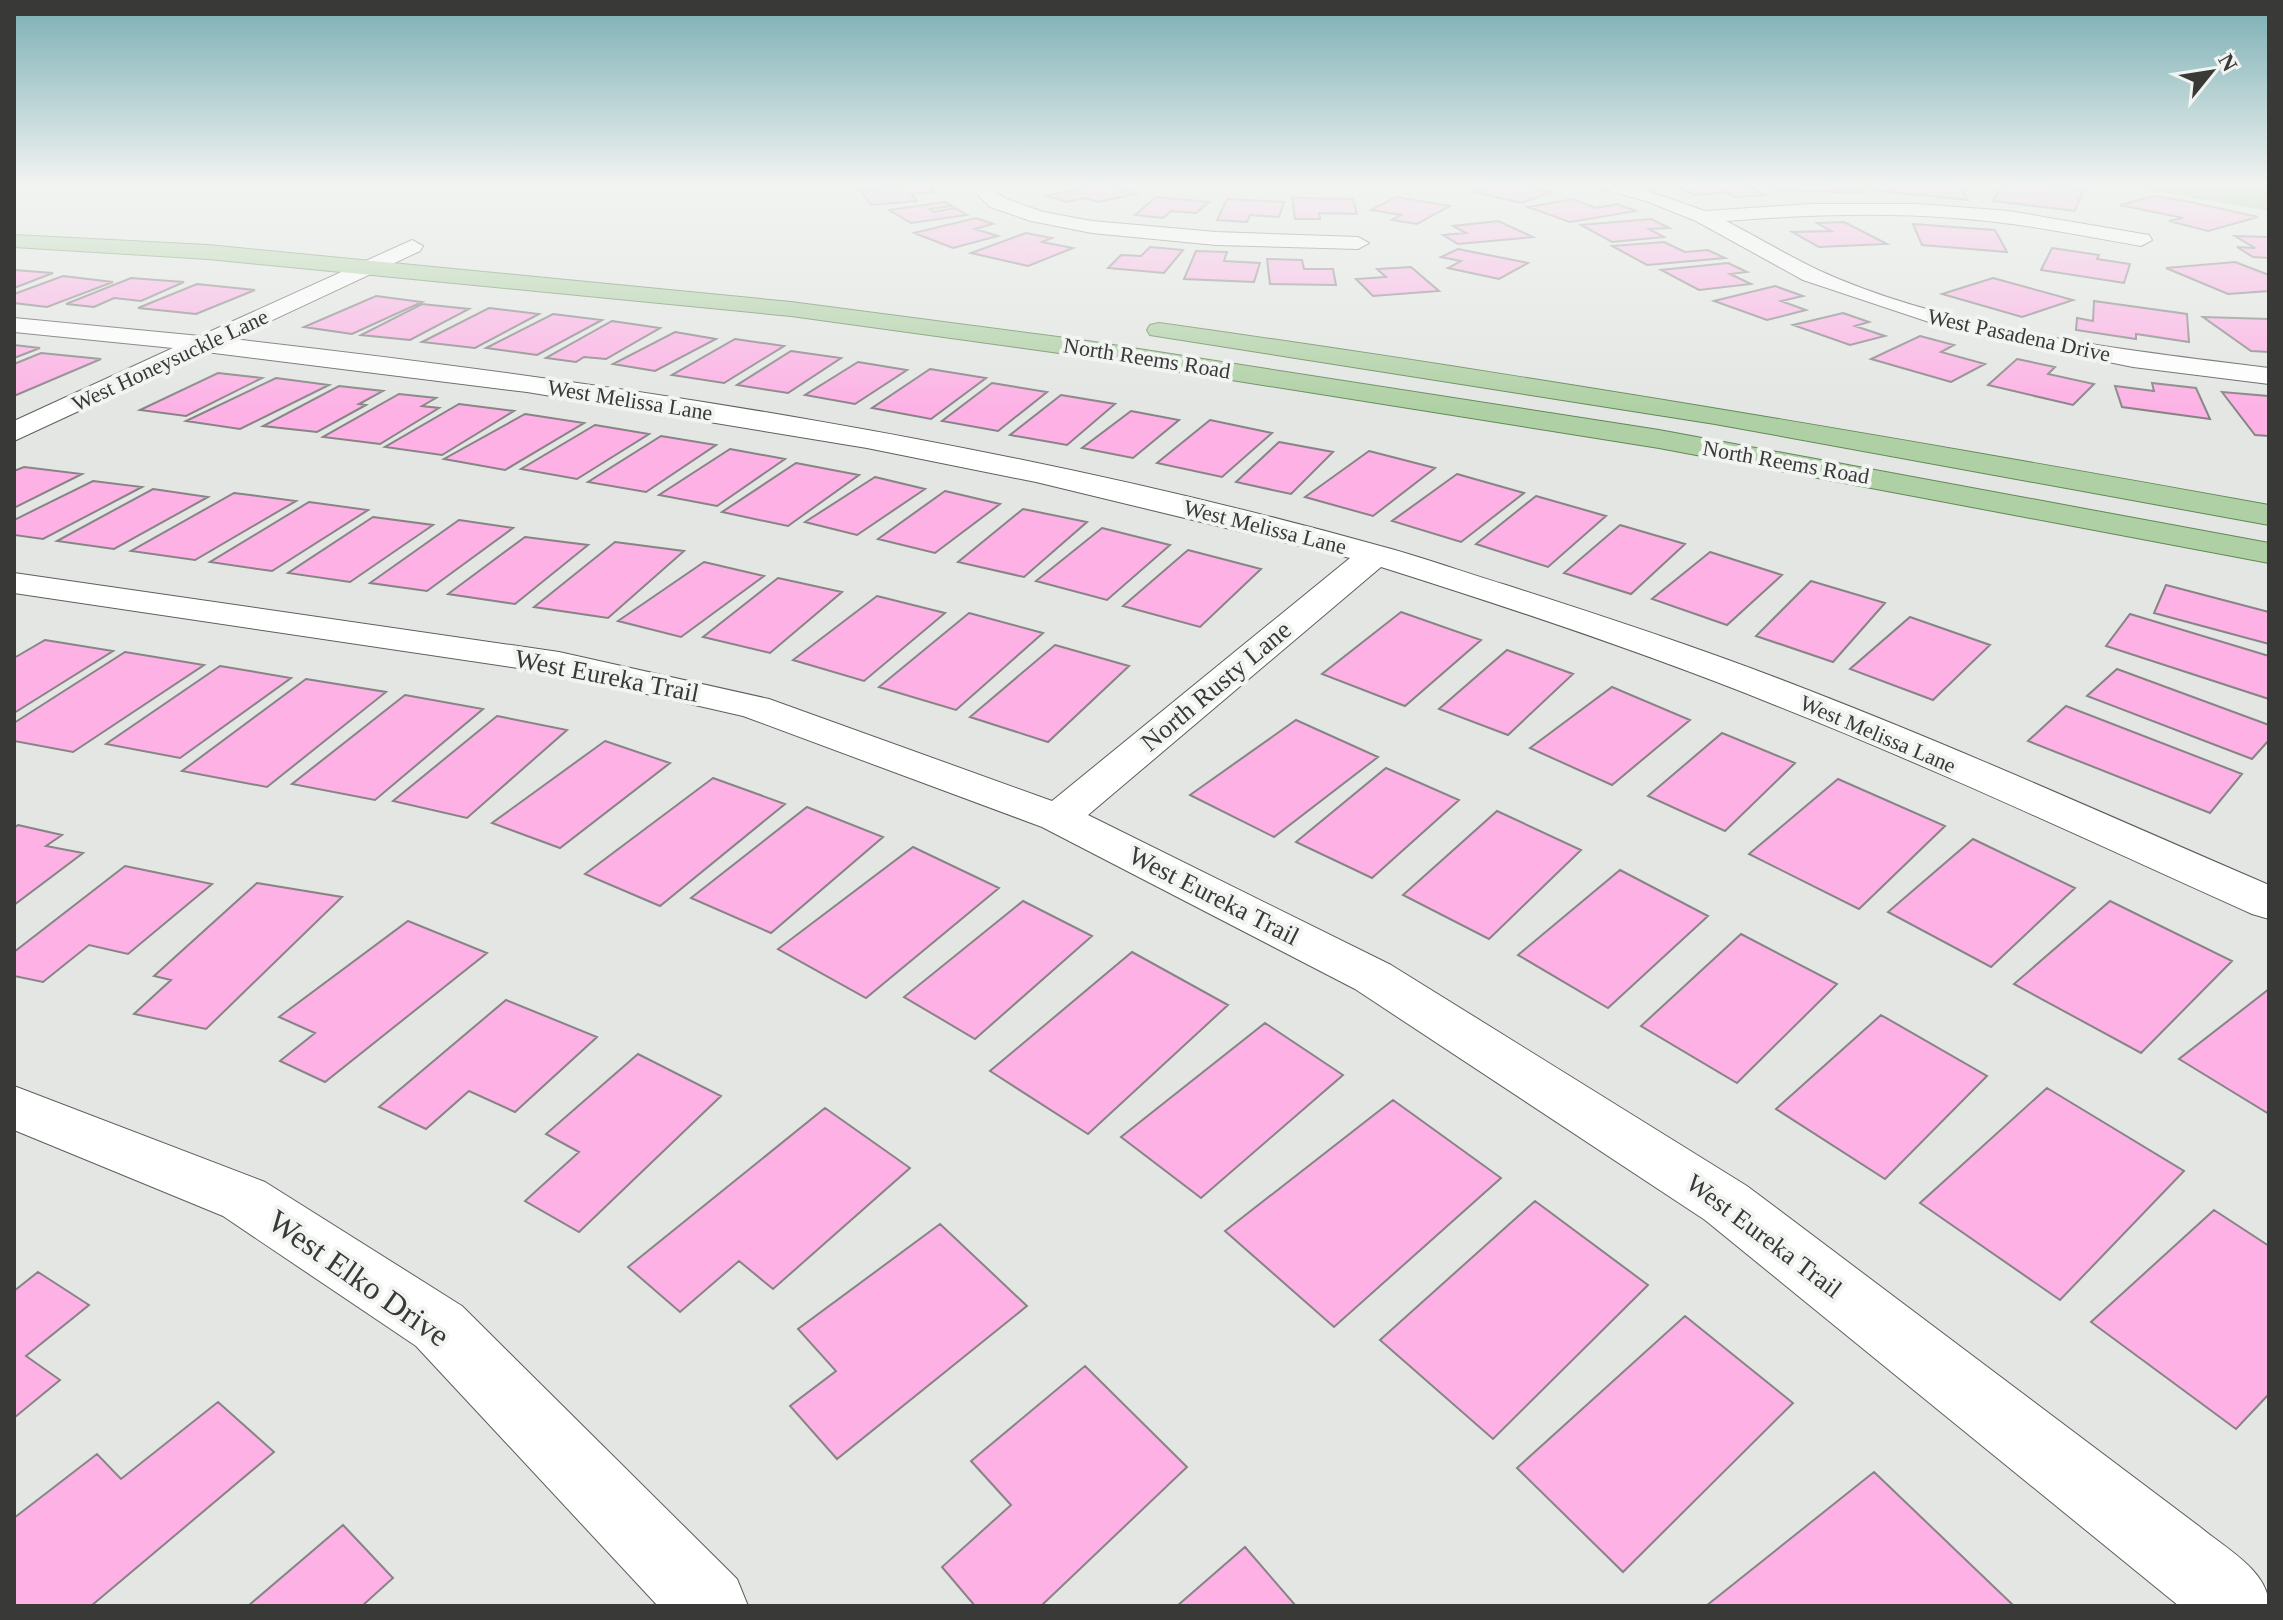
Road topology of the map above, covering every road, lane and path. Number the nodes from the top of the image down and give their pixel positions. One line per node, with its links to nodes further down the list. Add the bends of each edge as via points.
1 (362, 259): 6 (street, West Honeysuckle Lane)
2 (397, 259): 10 (main road, North Reems Road, via 1081,348 1720,449)
3 (1780, 259): 7 (street, West Pasadena Drive, via 1879,300 1965,326 2133,359)
4 (14, 325): 6 (street, West Melissa Lane)
5 (1138, 327): 9 (main road, North Reems Road, via 1842,435)
6 (208, 342): 8 (street, West Honeysuckle Lane); 11 (street, West Melissa Lane, via 575,389 851,438 1103,487)
7 (2269, 376)
8 (14, 432)
9 (2269, 515)
10 (2269, 553)
11 (1375, 555): 13 (street, North Rusty Lane); 14 (street, West Melissa Lane, via 1586,623 1826,711)
12 (14, 583): 13 (street, West Eureka Trail, via 559,663 740,704)
13 (1058, 818): 17 (street, West Eureka Trail, via 1373,977 1726,1203)
14 (2269, 903)
15 (14, 1107): 16 (street, West Elko Drive, via 244,1199 439,1326)
16 (710, 1606)
17 (2236, 1606)

